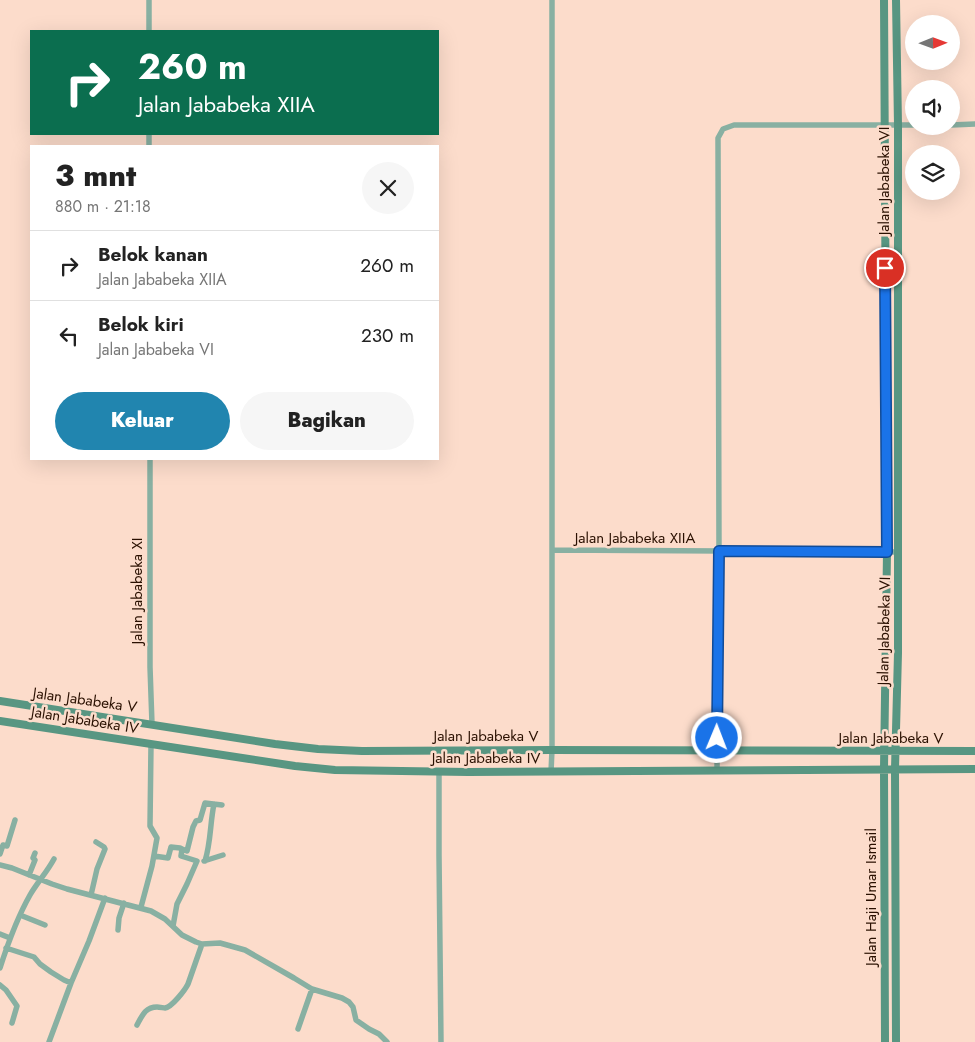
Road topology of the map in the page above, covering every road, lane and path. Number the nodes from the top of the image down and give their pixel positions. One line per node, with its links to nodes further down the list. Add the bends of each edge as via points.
1 (149, 0): 5 (street)
2 (552, 0): 12 (street)
3 (884, 0): 7 (street, Jalan Jababeka VI)
4 (896, 0): 8 (street, Jalan Jababeka VI)
5 (149, 30)
6 (975, 124): 10 (street)
7 (885, 125): 8 (street); 13 (street, via 734,125 723,128 718,138); 14 (street, Jalan Jababeka VI)
8 (898, 125): 9 (street); 15 (street, Jalan Jababeka VI)
9 (905, 125)
10 (960, 125)
11 (150, 460): 18 (street, Jalan Jababeka XI)
12 (552, 550): 13 (street, Jalan Jababeka XIIA); 20 (street)
13 (719, 551): 14 (street, Jalan Jababeka XIIA); 21 (street)
14 (887, 552): 15 (street, Jalan Jababeka XIIA); 23 (street, Jalan Jababeka VI)
15 (898, 552): 24 (street, Jalan Jababeka VI)
16 (0, 701): 18 (street, Jalan Jababeka V)
17 (0, 721): 19 (street, Jalan Jababeka IV)
18 (152, 724): 20 (street, Jalan Jababeka V, via 326,749)
19 (151, 745): 29 (street, Jalan Jababeka IV, via 316,768); 40 (street, via 150,826 157,837)
20 (552, 750): 21 (street, Jalan Jababeka V); 30 (street)
21 (717, 751): 23 (street, Jalan Jababeka V); 26 (street)
22 (975, 751): 24 (street, Jalan Jababeka V)
23 (885, 752): 24 (street, Jalan Jababeka V); 25 (street, Jalan Haji Umar Ismail)
24 (896, 752): 27 (street, Jalan Haji Umar Ismail)
25 (884, 769): 26 (street, Jalan Jababeka IV); 27 (street, Jalan Jababeka IV); 69 (street, Jalan Haji Umar Ismail)
26 (717, 770): 30 (street, Jalan Jababeka IV)
27 (895, 770): 28 (street, Jalan Jababeka IV); 70 (street, Jalan Haji Umar Ismail)
28 (975, 770)
29 (439, 772): 30 (street, Jalan Jababeka IV); 68 (street)
30 (551, 772)
31 (214, 804): 32 (street); 36 (street, via 204,804 187,850); 43 (street)
32 (222, 804)
33 (15, 820): 35 (street, via 6,846)
34 (96, 842): 47 (street, via 105,849)
35 (2, 844): 38 (street)
36 (182, 850): 40 (street, via 171,847 168,858); 42 (street, via 181,856)
37 (35, 853): 45 (street)
38 (0, 854)
39 (223, 855): 43 (street)
40 (154, 856): 50 (street)
41 (54, 859): 46 (street)
42 (196, 860): 43 (street); 53 (street, via 177,904)
43 (205, 861)
44 (0, 865): 45 (street)
45 (29, 875): 46 (street)
46 (41, 879): 47 (street); 51 (street)
47 (91, 895): 48 (street)
48 (106, 898): 49 (street); 60 (street)
49 (124, 903): 50 (street); 54 (street)
50 (141, 907): 53 (street)
51 (20, 915): 52 (street); 56 (street)
52 (45, 925)
53 (173, 926): 57 (street, via 182,935)
54 (118, 930)
55 (0, 934): 56 (street)
56 (10, 938): 58 (street)
57 (202, 944): 62 (street, via 220,943 245,950); 64 (street, via 185,990 166,1008 146,1010)
58 (6, 948): 59 (street); 60 (street, via 34,957 50,972)
59 (0, 968)
60 (71, 983): 66 (street)
61 (0, 984): 63 (street, via 17,1006)
62 (312, 989): 65 (street); 67 (street, via 349,1002 356,1020)
63 (12, 1023)
64 (137, 1025)
65 (298, 1029)
66 (49, 1042)
67 (387, 1042)
68 (441, 1042)
69 (886, 1042)
70 (896, 1042)

